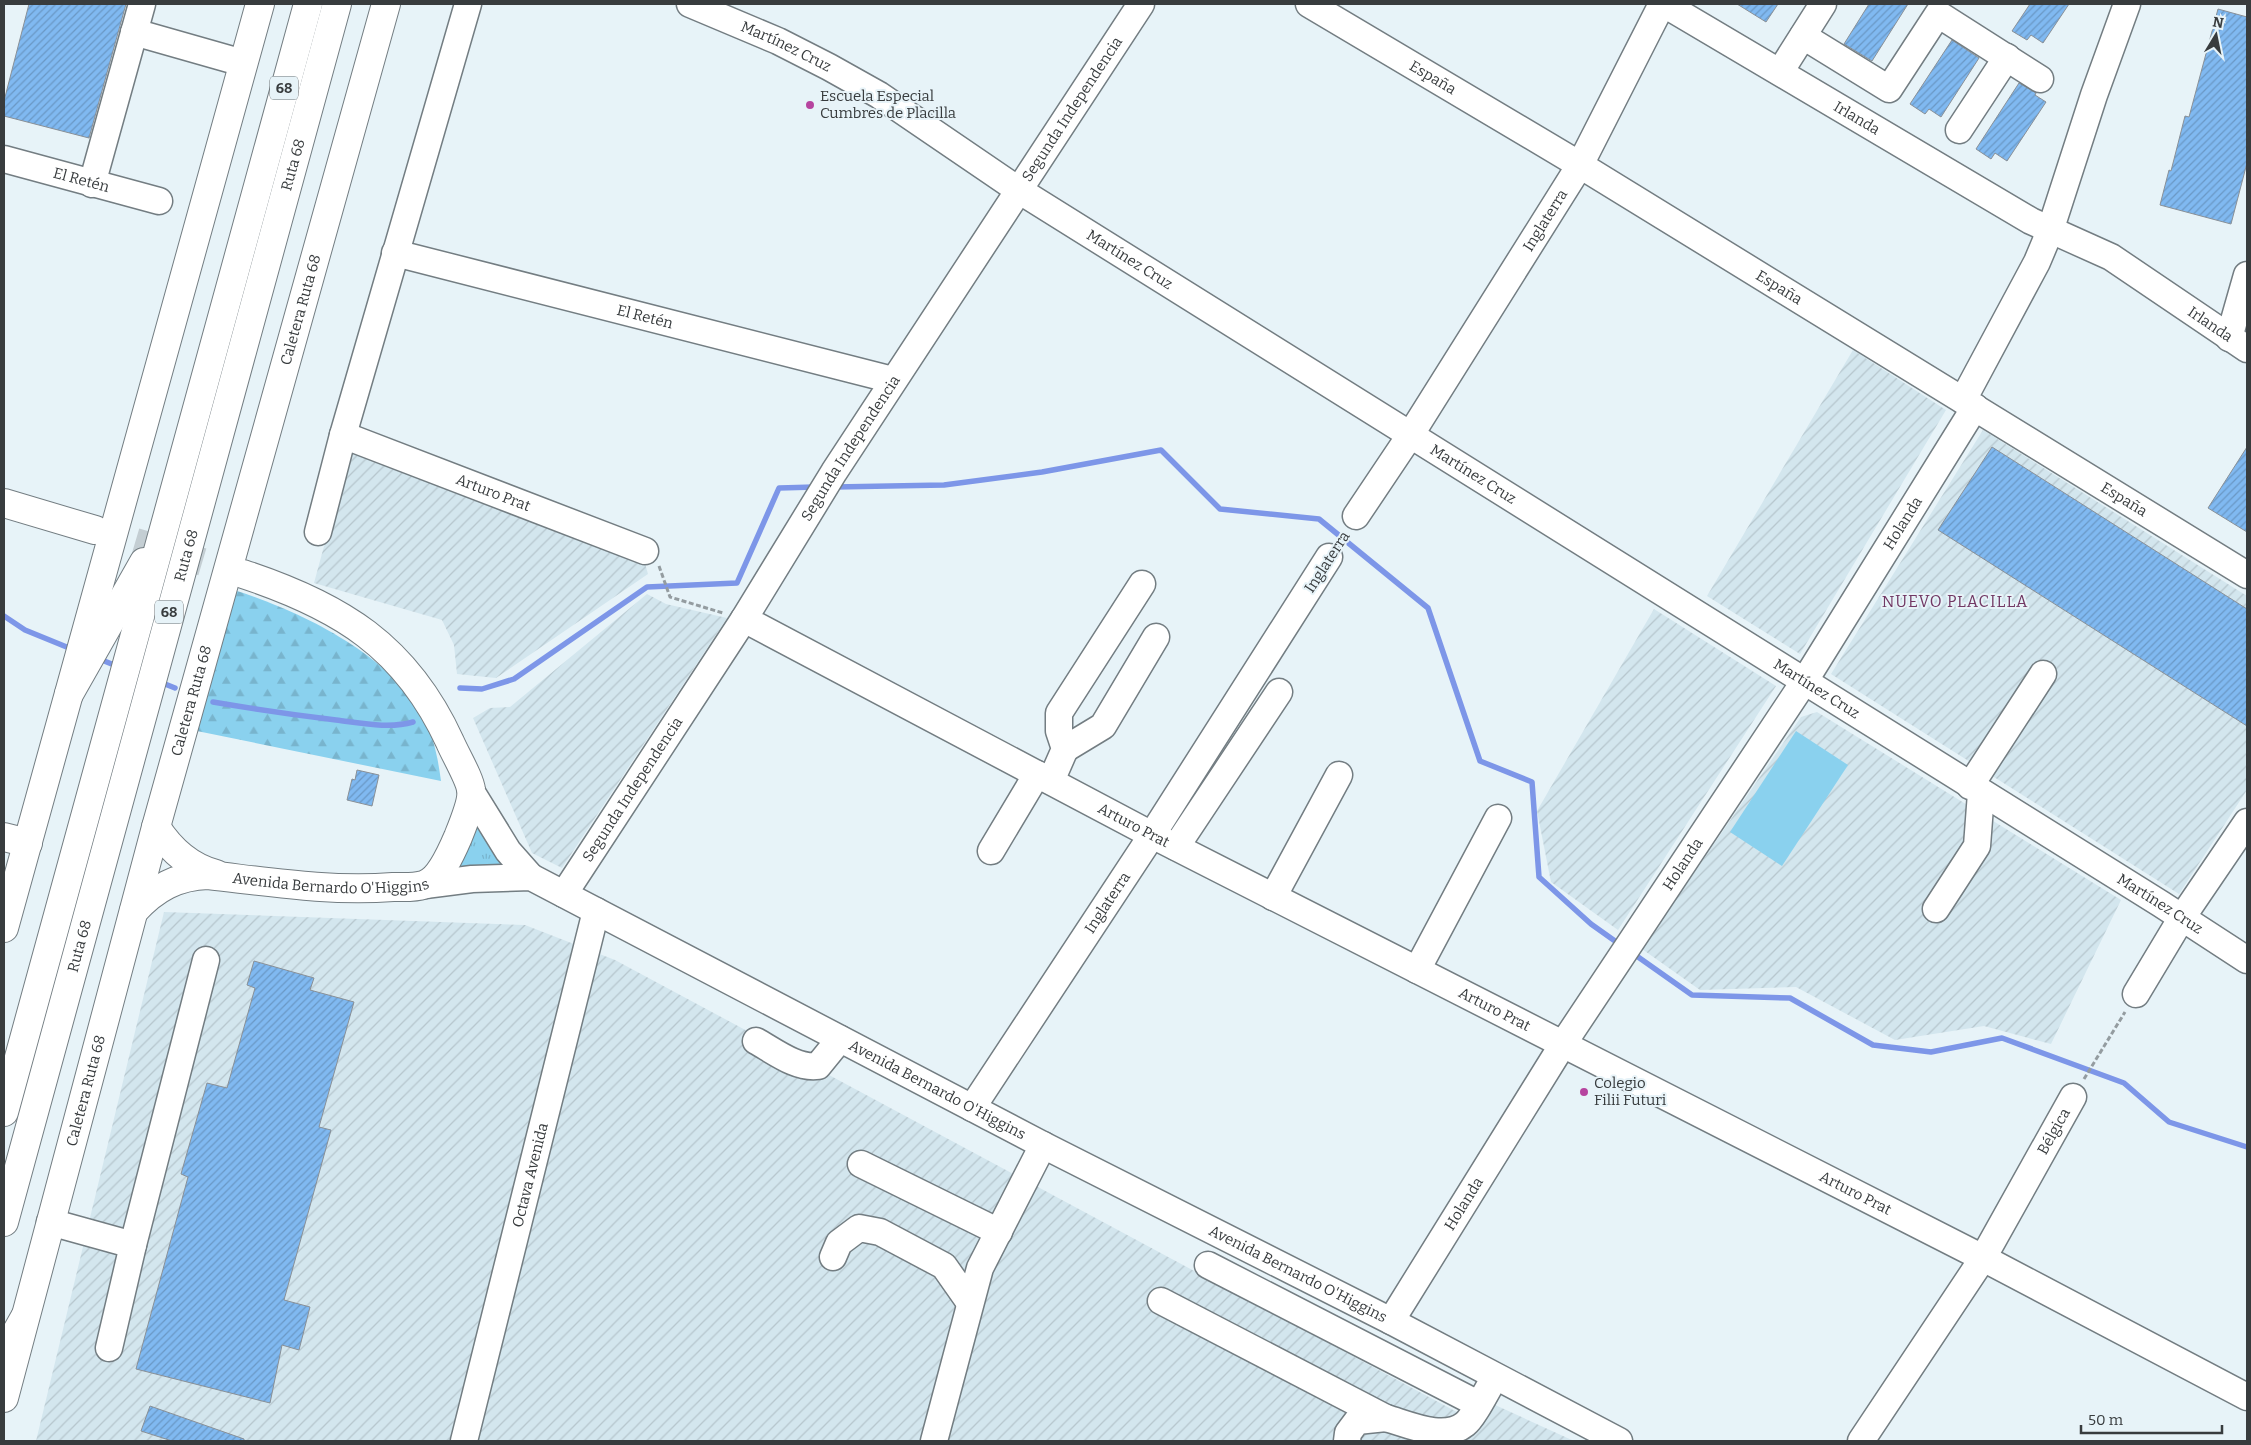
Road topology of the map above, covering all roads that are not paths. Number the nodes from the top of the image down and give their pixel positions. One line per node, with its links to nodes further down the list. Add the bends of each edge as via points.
1 (142, 4): 13 (street)
2 (260, 4): 16 (main road)
3 (308, 4): 35 (main road, Ruta 68 / 68)
4 (337, 4): 83 (main road, Ruta 68 / 68)
5 (386, 4): 56 (main road, Caletera Ruta 68)
6 (468, 4): 26 (street)
7 (690, 4): 23 (street, Martínez Cruz, via 778,40 829,67 887,100)
8 (1140, 4): 23 (street, Segunda Independencia)
9 (1309, 4): 21 (street, España)
10 (1663, 4): 17 (street, Irlanda); 21 (street, Inglaterra)
11 (1823, 4): 14 (street)
12 (2127, 4): 25 (street, Holanda)
13 (134, 32): 16 (street); 22 (street)
14 (1803, 36): 15 (street, via 1889,89 1938,14); 17 (street)
15 (2006, 58): 18 (street); 19 (street)
16 (244, 63): 48 (main road)
17 (1780, 72): 25 (street, Irlanda)
18 (2040, 79)
19 (1959, 130)
20 (4, 159): 22 (street, El Retén)
21 (1580, 165): 30 (street, España); 31 (street, Inglaterra)
22 (92, 184): 24 (street, El Retén)
23 (1018, 189): 29 (street, Segunda Independencia); 31 (street, Martínez Cruz)
24 (159, 201)
25 (2050, 231): 28 (street, Irlanda, via 2111,258); 30 (street, Holanda)
26 (395, 253): 29 (street, El Retén); 32 (street)
27 (2247, 275): 28 (street)
28 (2238, 343)
29 (893, 380): 43 (street, Segunda Independencia)
30 (1969, 403): 41 (street, España); 46 (street, Holanda)
31 (1411, 434): 34 (street, Inglaterra); 46 (street, Martínez Cruz)
32 (343, 435): 37 (street); 39 (street, Arturo Prat)
33 (4, 503): 36 (main road)
34 (1356, 516)
35 (163, 528): 48 (main road); 80 (main road, Ruta 68 / 68)
36 (95, 530)
37 (318, 532)
38 (1330, 557): 57 (street, Inglaterra)
39 (652, 559)
40 (243, 574): 53 (main road, via 321,604 387,650 422,692 436,715)
41 (2247, 575)
42 (1142, 584): 49 (street, via 1059,713 1059,731)
43 (744, 619): 51 (street, Arturo Prat); 64 (street, Segunda Independencia)
44 (1156, 637): 49 (street, via 1103,726)
45 (2043, 674): 52 (street)
46 (1804, 682): 52 (street, Martínez Cruz); 77 (street, Holanda)
47 (1279, 692): 59 (street)
48 (69, 694): 58 (main road)
49 (1065, 749): 51 (street)
50 (1339, 774): 65 (street)
51 (1044, 778): 57 (street, Arturo Prat); 60 (street)
52 (1976, 790): 66 (street, via 1977,846); 69 (street, Martínez Cruz)
53 (472, 791): 62 (street, via 508,851); 63 (main road, via 453,850 442,869)
54 (1498, 818): 73 (street)
55 (2247, 822): 69 (street)
56 (156, 827): 61 (main road, Avenida Bernardo O'Higgins, via 183,858); 67 (main road, Caletera Ruta 68)
57 (1152, 835): 59 (street, Arturo Prat); 79 (street, Inglaterra)
58 (16, 840): 70 (main road)
59 (1176, 847): 65 (street, Arturo Prat)
60 (991, 851)
61 (224, 877): 63 (main road, Avenida Bernardo O'Higgins, via 330,887); 67 (main road, Avenida Bernardo O'Higgins, via 178,879 154,892)
62 (531, 877): 63 (street, Avenida Bernardo O'Higgins); 64 (street, Avenida Bernardo O'Higgins)
63 (425, 885)
64 (564, 894): 68 (street, Avenida Bernardo O'Higgins)
65 (1273, 896): 73 (street, Arturo Prat)
66 (1936, 909)
67 (134, 911): 84 (main road, Caletera Ruta 68)
68 (596, 911): 75 (street, Avenida Bernardo O'Higgins); 101 (street, Octava Avenida)
69 (2182, 919): 72 (street, Martínez Cruz); 74 (street)
70 (4, 928)
71 (206, 960): 86 (street)
72 (2247, 960)
73 (1417, 970): 77 (street, Arturo Prat)
74 (2136, 994)
75 (840, 1039): 76 (street, via 818,1066 810,1067); 79 (street, Avenida Bernardo O'Higgins)
76 (756, 1041)
77 (1563, 1044): 88 (street, Arturo Prat); 93 (street, Holanda)
78 (2073, 1097): 88 (street, Bélgica)
79 (972, 1108): 81 (street, Avenida Bernardo O'Higgins)
80 (4, 1112)
81 (1044, 1145): 85 (street); 93 (street, Avenida Bernardo O'Higgins)
82 (861, 1164): 85 (street)
83 (4, 1222)
84 (50, 1222): 86 (street); 92 (main road, Caletera Ruta 68)
85 (999, 1232): 91 (street, via 980,1268)
86 (133, 1246): 94 (street)
87 (833, 1257): 91 (street, via 839,1243 859,1228 880,1232 944,1266)
88 (1983, 1258): 97 (street, Arturo Prat); 105 (street, Bélgica)
89 (1208, 1265): 99 (street)
90 (1161, 1301): 100 (street)
91 (970, 1303): 102 (street)
92 (24, 1317): 95 (main road); 98 (main road, Caletera Ruta 68)
93 (1391, 1321): 96 (street, Avenida Bernardo O'Higgins)
94 (109, 1348)
95 (4, 1354)
96 (1495, 1377): 99 (street); 104 (street, Avenida Bernardo O'Higgins)
97 (2247, 1397)
98 (4, 1398)
99 (1478, 1404): 100 (street, via 1467,1423 1451,1432 1425,1430)
100 (1386, 1418): 103 (street, via 1357,1421 1348,1433)
101 (464, 1441)
102 (934, 1441)
103 (1347, 1441)
104 (1619, 1441)
105 (1862, 1441)

